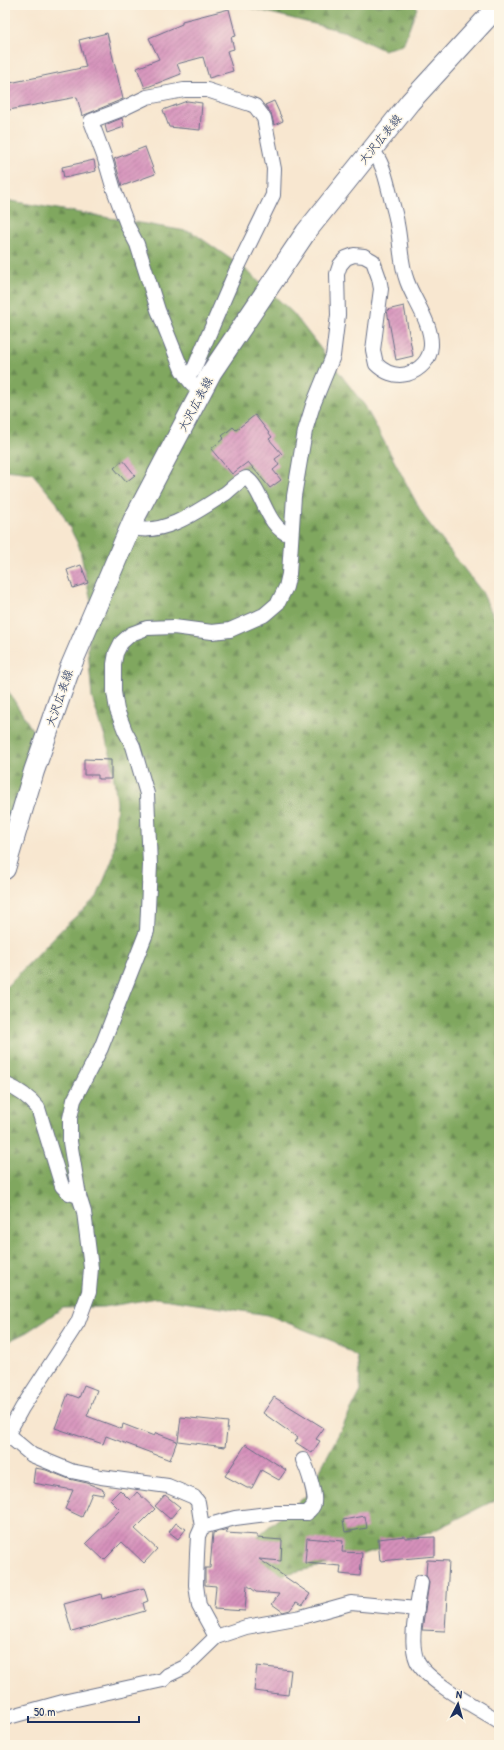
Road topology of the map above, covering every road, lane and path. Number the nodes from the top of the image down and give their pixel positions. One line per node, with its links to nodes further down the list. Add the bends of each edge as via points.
1 (498, 5): 2 (main road, 大沢広表線, via 410,102)
2 (372, 150): 4 (main road, 大沢広表線, via 306,232 211,373); 6 (street, via 388,182 402,262 407,281 428,330 430,353 420,368 402,375 387,372 376,364 373,350 381,289 379,278 372,261 364,256 346,258 337,274 338,316 333,356 305,431)
3 (187, 378): 3 (street, via 158,310 137,244 117,198 91,121 147,97 198,88 256,106 264,118 274,176 273,195 236,271 193,371); 4 (street, via 192,386)
4 (202, 391): 5 (main road, 大沢広表線)
5 (131, 527): 6 (street, via 145,530 180,521 246,478 275,524); 7 (main road, 大沢広表線, via 70,668 34,771)
6 (290, 535): 9 (street, via 286,587 278,602 264,615 230,630 212,632 174,627 147,628 131,634 121,643 116,653 114,692 147,794 150,865 147,931 100,1048 74,1100 70,1118 70,1142)
7 (5, 869)
8 (5, 1084): 9 (street, via 30,1098 38,1108 62,1186 69,1193)
9 (79, 1196): 10 (street, via 84,1212 91,1268 89,1292 78,1322)
10 (6, 1437): 12 (street, via 32,1456 71,1471 168,1486 194,1497 198,1502)
11 (303, 1460): 12 (street, via 308,1469 314,1500 313,1506 306,1514 275,1513 235,1518)
12 (202, 1526): 15 (street, via 198,1536 196,1584 199,1606)
13 (421, 1582): 14 (street)
14 (417, 1609): 15 (street, via 351,1603 301,1617 246,1627); 17 (street, via 414,1632 418,1662 435,1682)
15 (216, 1637): 16 (street, via 185,1667 163,1680)
16 (5, 1718)
17 (499, 1721)

